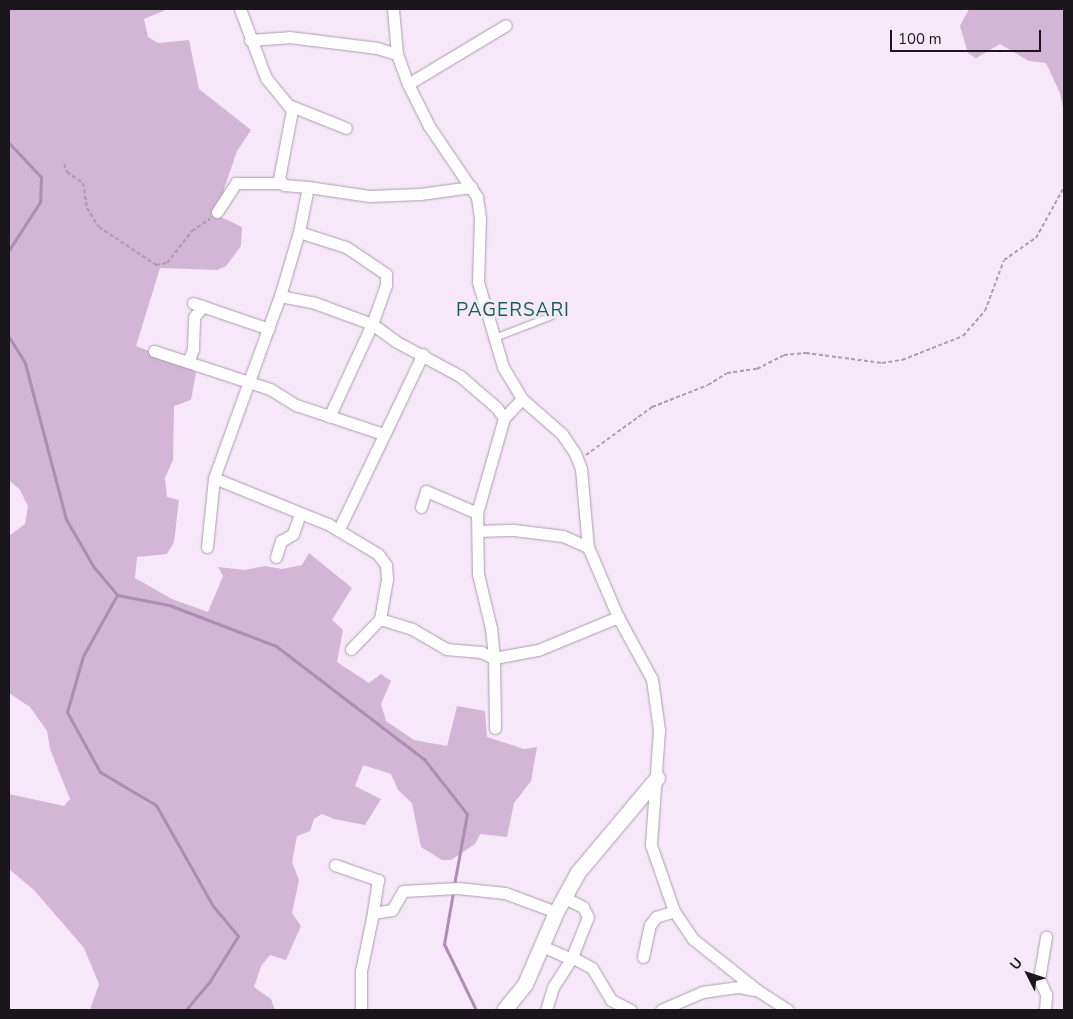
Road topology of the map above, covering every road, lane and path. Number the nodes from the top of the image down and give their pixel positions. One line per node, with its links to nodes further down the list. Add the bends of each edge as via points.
1 (240, 9): 4 (street)
2 (393, 9): 5 (street)
3 (506, 25): 6 (street)
4 (250, 40): 5 (street, via 289,37 377,48); 7 (street, via 270,85)
5 (397, 54): 6 (street)
6 (408, 84): 11 (street, via 429,126)
7 (291, 106): 8 (street); 10 (street, via 291,125 279,175)
8 (346, 128)
9 (64, 164): 14 (path, via 67,172 83,183 87,208 99,227 156,266 167,263 192,230)
10 (281, 183): 12 (street); 14 (street, via 236,183)
11 (472, 186): 12 (street, via 387,196); 20 (street, via 480,218 476,272)
12 (308, 187): 15 (street)
13 (1064, 187): 29 (path, via 1036,238 1004,260 985,311 963,336 902,360 882,363 806,353 784,356 757,369 727,373 708,385 652,407)
14 (217, 212)
15 (299, 232): 16 (street); 18 (street, via 346,247 386,274 386,285)
16 (280, 296): 18 (street, via 315,303); 19 (street)
17 (552, 316): 20 (lane)
18 (372, 324): 22 (street, via 395,341); 26 (street)
19 (269, 329): 23 (street, via 198,305 194,317 193,349); 24 (street)
20 (493, 339): 25 (street, via 510,380)
21 (154, 352): 23 (street)
22 (423, 354): 27 (street, via 460,376); 28 (street)
23 (188, 362): 24 (street)
24 (247, 381): 26 (street); 30 (street)
25 (522, 398): 27 (street); 29 (street, via 562,434)
26 (329, 417): 28 (street)
27 (504, 418): 32 (street)
28 (384, 434): 34 (street)
29 (578, 461): 37 (street)
30 (214, 478): 33 (street); 36 (street)
31 (421, 507): 32 (street, via 426,492)
32 (477, 513): 35 (street)
33 (300, 514): 34 (street); 38 (street, via 293,534 281,541)
34 (339, 529): 40 (street, via 378,554 386,565 387,579)
35 (478, 531): 37 (street, via 514,530 563,536); 42 (street, via 478,574 491,628)
36 (206, 547)
37 (588, 547): 39 (street)
38 (276, 557)
39 (618, 617): 42 (street, via 548,648); 44 (street, via 652,679 659,730)
40 (380, 619): 41 (street); 42 (street, via 412,629 446,649 481,652)
41 (352, 649)
42 (494, 658): 43 (street)
43 (494, 728)
44 (657, 778): 46 (street, via 585,861); 47 (street, via 650,845)
45 (336, 865): 49 (street, via 378,880)
46 (563, 897): 48 (street); 52 (street, via 588,913)
47 (674, 911): 53 (street, via 656,917 650,925); 54 (street, via 693,939)
48 (556, 912): 49 (street, via 515,894 408,888 392,910); 51 (street)
49 (373, 913): 55 (street, via 361,971)
50 (1046, 937): 61 (street, via 1039,979 1046,994)
51 (542, 946): 52 (street); 56 (street, via 525,984)
52 (571, 958): 57 (street, via 553,987); 58 (street, via 592,968 611,1000)
53 (643, 958)
54 (757, 990): 59 (street, via 739,987 702,992); 60 (street)
55 (362, 1010)
56 (504, 1010)
57 (546, 1010)
58 (631, 1010)
59 (661, 1010)
60 (788, 1010)
61 (1045, 1010)

